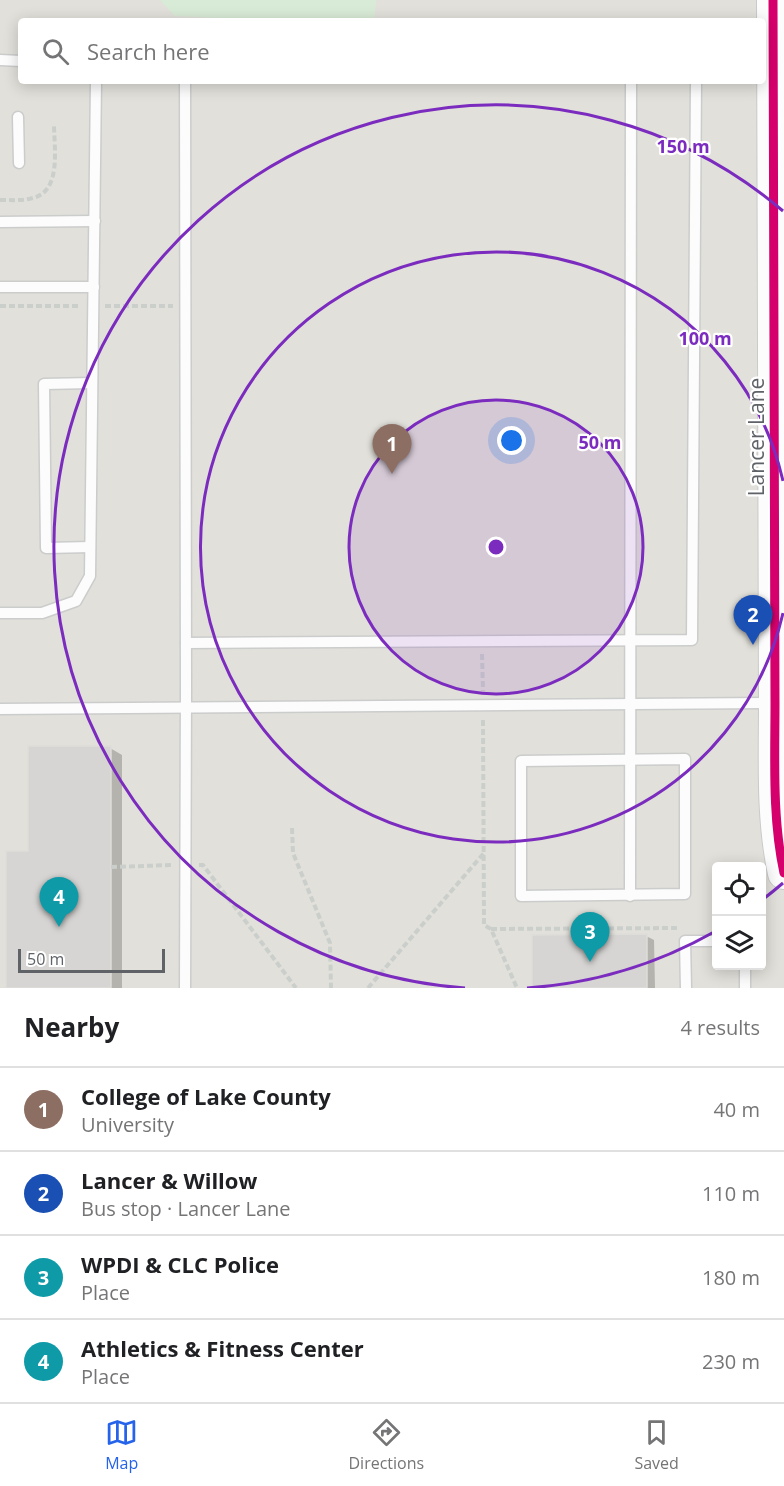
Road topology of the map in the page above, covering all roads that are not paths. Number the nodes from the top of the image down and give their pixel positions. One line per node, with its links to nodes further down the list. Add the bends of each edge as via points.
1 (773, 0): 4 (street, Lancer Lane)
2 (0, 60): 3 (lane)
3 (18, 61)
4 (773, 64): 20 (street, Lancer Lane)
5 (96, 84): 11 (lane)
6 (185, 84): 19 (lane)
7 (631, 84): 18 (lane)
8 (696, 84): 18 (lane, via 692,640)
9 (18, 117): 10 (lane)
10 (19, 163)
11 (95, 221): 12 (lane); 13 (lane)
12 (0, 222)
13 (94, 287): 14 (lane); 15 (lane)
14 (0, 288)
15 (92, 383): 16 (lane); 16 (lane, via 44,384 46,548)
16 (90, 547): 17 (lane, via 90,576 76,601 42,613)
17 (0, 613)
18 (631, 640): 19 (lane); 21 (lane)
19 (186, 642): 22 (lane)
20 (779, 703): 21 (lane); 25 (street, Lancer Lane, via 776,800)
21 (630, 704): 22 (lane); 24 (lane)
22 (186, 707): 23 (lane); 29 (lane)
23 (0, 709)
24 (630, 761): 26 (lane); 26 (lane, via 685,759 685,894); 26 (lane, via 521,761 521,896)
25 (784, 873)
26 (630, 896)
27 (712, 941): 30 (lane, via 685,941)
28 (745, 970): 31 (lane)
29 (185, 988)
30 (686, 988)
31 (746, 988)

